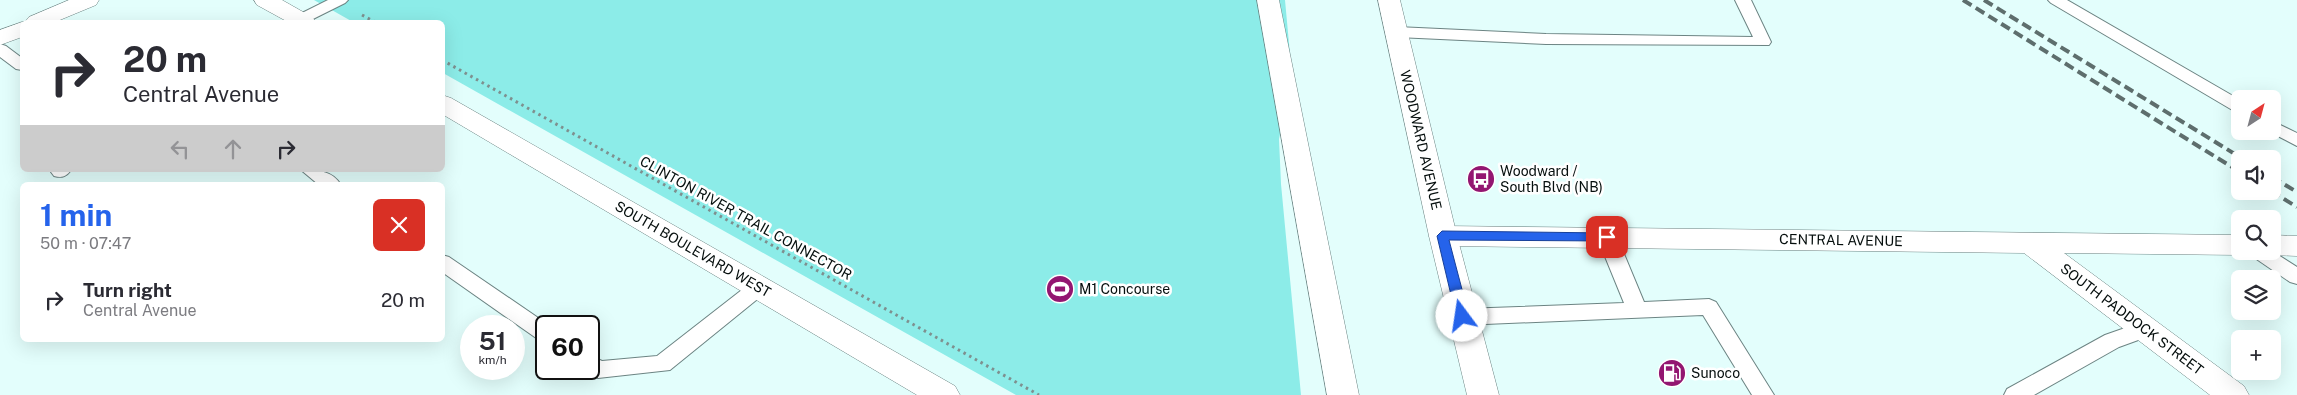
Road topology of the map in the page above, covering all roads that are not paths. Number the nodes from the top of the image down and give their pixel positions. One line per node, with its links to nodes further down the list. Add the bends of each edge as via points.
1 (88, 0): 8 (street)
2 (266, 0): 9 (street)
3 (340, 0): 10 (lane)
4 (1268, 0): 38 (street)
5 (1389, 0): 12 (street, WOODWARD AVENUE)
6 (1743, 0): 12 (lane, via 1763,42 1546,40)
7 (2056, 0): 16 (lane)
8 (42, 20)
9 (300, 20)
10 (304, 20)
11 (20, 30): 13 (street)
12 (1397, 32): 22 (street, WOODWARD AVENUE)
13 (0, 38)
14 (0, 49): 15 (lane)
15 (20, 64)
16 (2231, 102)
17 (445, 105): 31 (street, SOUTH BOULEVARD WEST)
18 (2281, 131): 19 (lane)
19 (2297, 140)
20 (313, 172): 21 (lane)
21 (328, 182)
22 (1442, 236): 23 (street, CENTRAL AVENUE); 33 (street, WOODWARD AVENUE)
23 (1607, 237): 24 (street, CENTRAL AVENUE); 32 (lane)
24 (2030, 242): 25 (street, CENTRAL AVENUE); 35 (street, SOUTH PADDOCK STREET)
25 (2231, 245)
26 (2281, 246): 27 (street)
27 (2297, 246)
28 (2272, 260): 30 (lane)
29 (445, 264): 34 (lane)
30 (2297, 277)
31 (758, 287): 36 (lane, via 662,364); 37 (street, SOUTH BOULEVARD WEST)
32 (1637, 310): 33 (lane); 40 (lane, via 1709,307)
33 (1462, 316): 39 (street, WOODWARD AVENUE)
34 (535, 326)
35 (2145, 329): 41 (lane, via 2112,341); 42 (street, SOUTH PADDOCK STREET)
36 (600, 370)
37 (944, 395)
38 (1342, 395)
39 (1483, 395)
40 (1763, 395)
41 (2015, 395)
42 (2233, 395)

